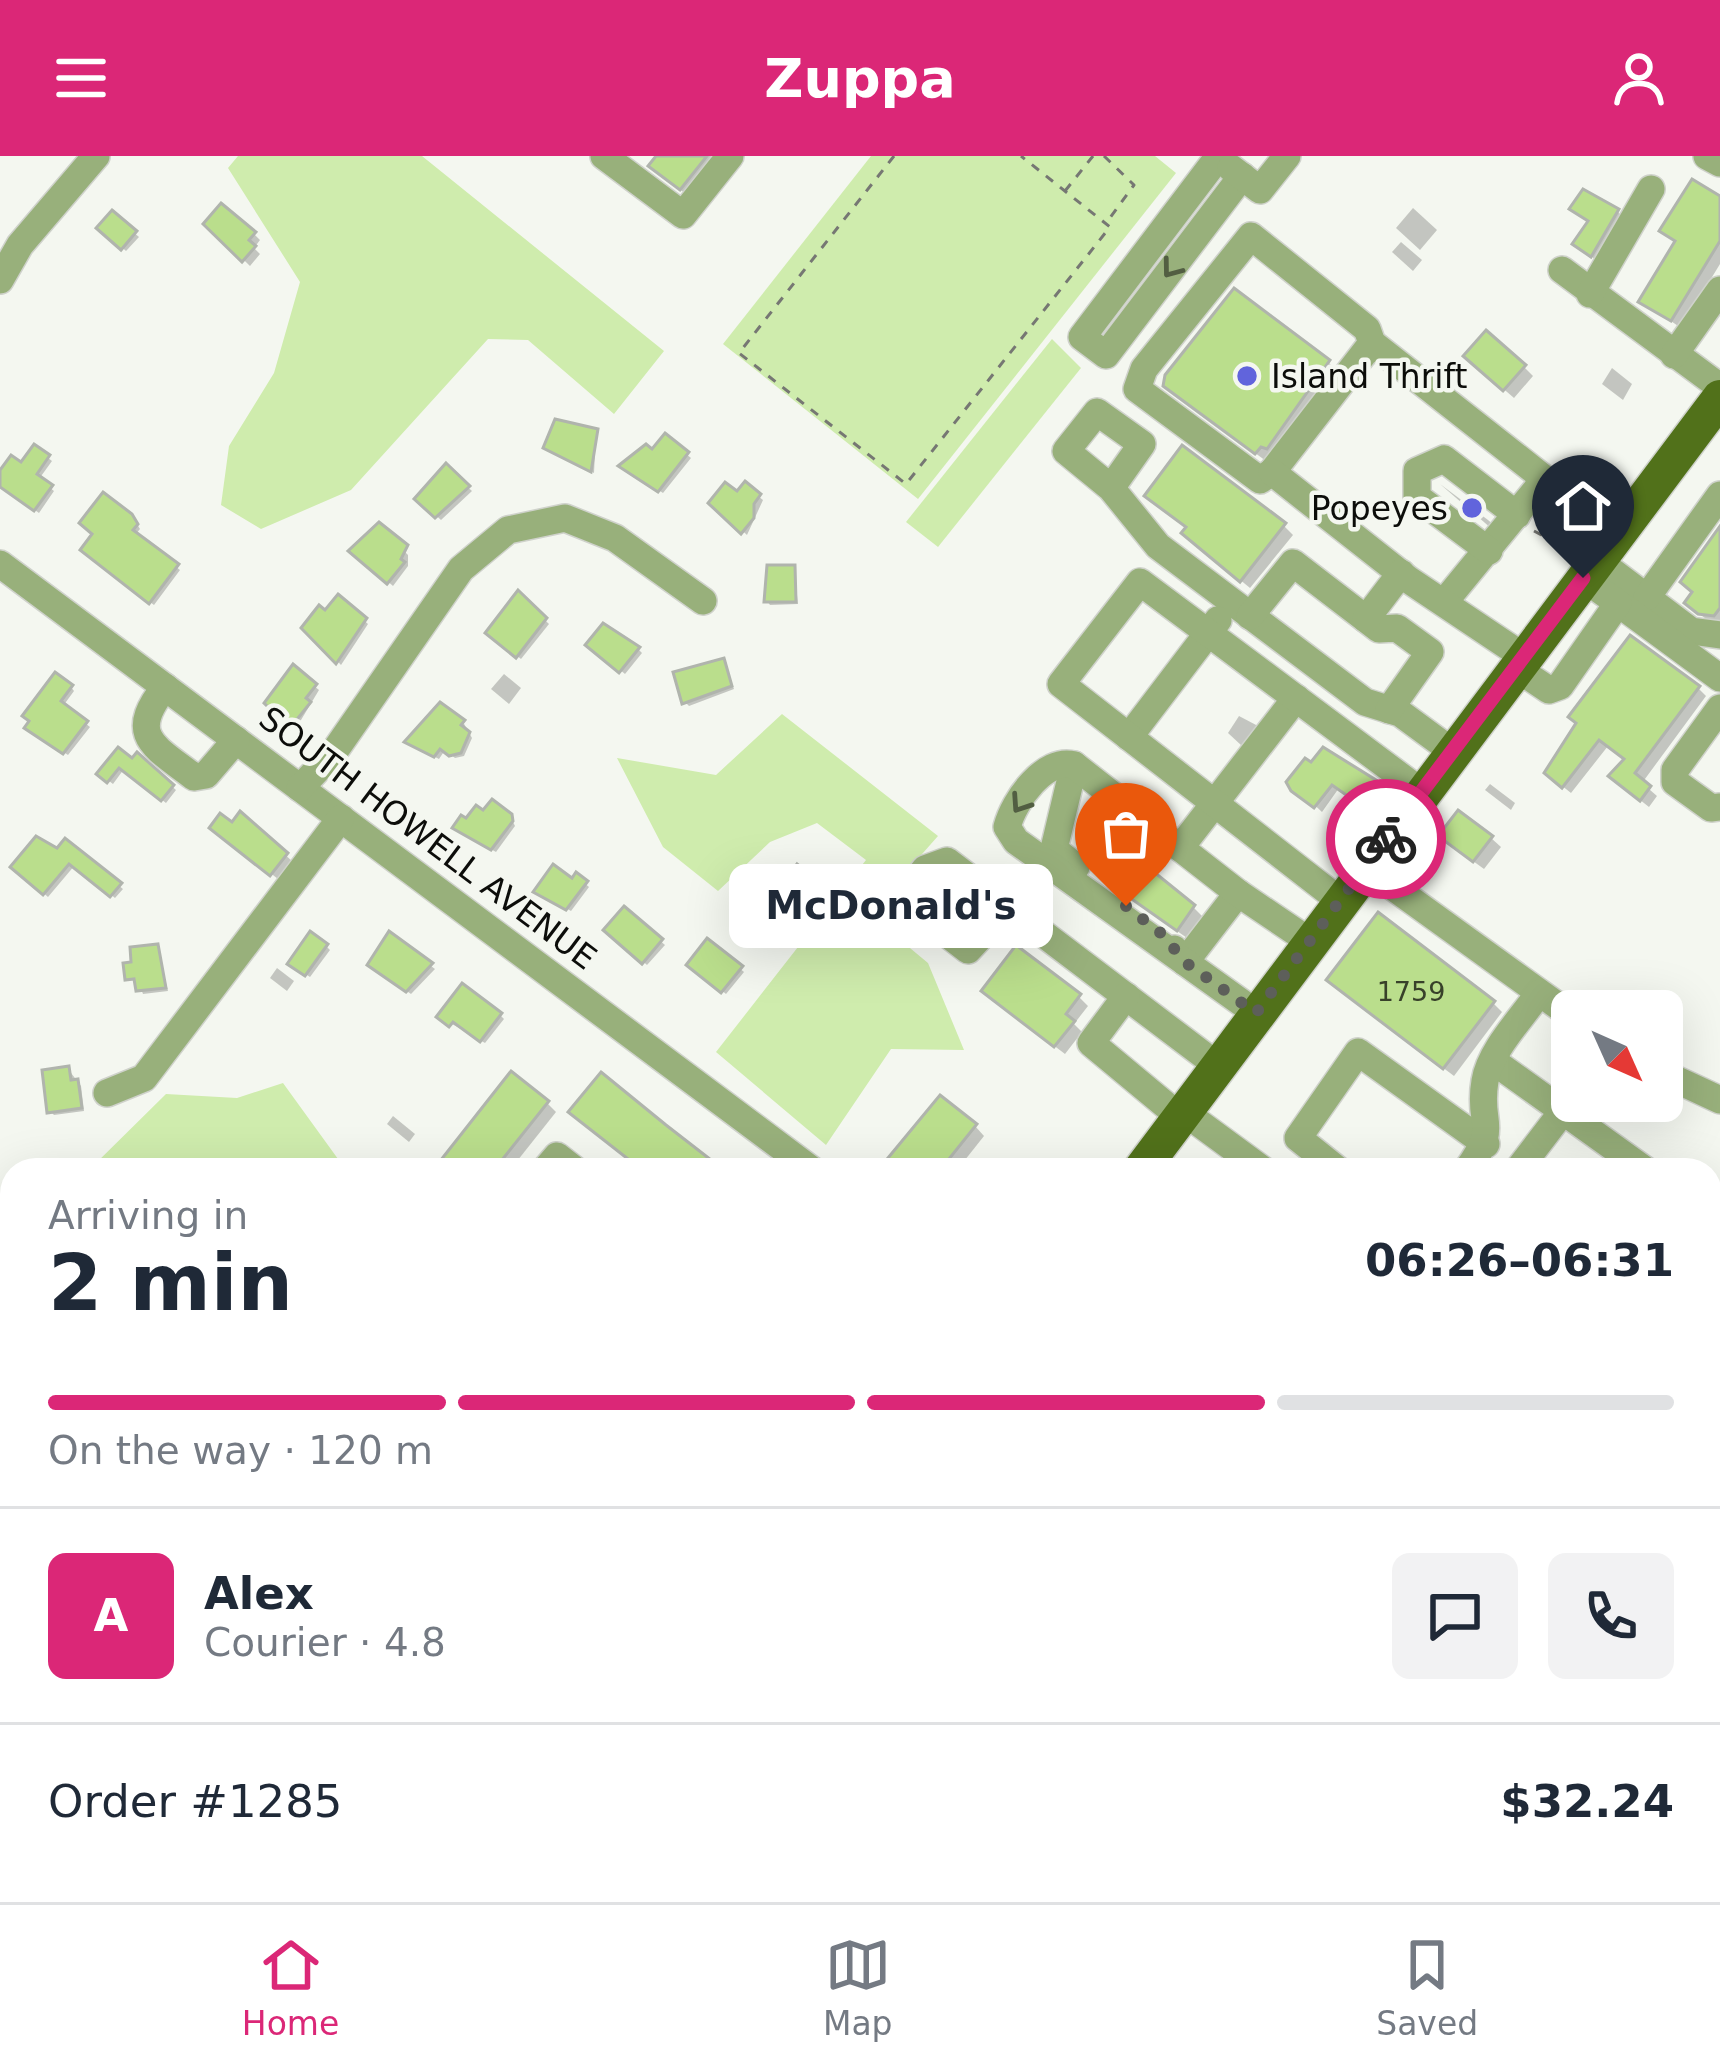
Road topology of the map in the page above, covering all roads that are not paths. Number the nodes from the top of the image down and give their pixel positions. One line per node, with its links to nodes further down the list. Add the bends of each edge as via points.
1 (96, 156): 11 (street)
2 (604, 156): 3 (street, via 683,215)
3 (730, 156)
4 (1287, 156): 8 (street, via 1260,190)
5 (1707, 156): 7 (street)
6 (1219, 157): 8 (street); 8 (street, one-way to 6, via 1106,355 1082,337)
7 (1720, 163)
8 (1242, 176)
9 (1651, 189): 13 (street)
10 (1562, 270): 13 (street)
11 (0, 280)
12 (1720, 290): 15 (street)
13 (1590, 294): 15 (street)
14 (1372, 343): 18 (street); 18 (street, via 1367,329 1251,236 1144,369 1137,389 1251,477); 21 (street, via 1545,478)
15 (1675, 355): 16 (street)
16 (1720, 387)
17 (1720, 398): 24 (main road)
18 (1272, 472): 25 (street)
19 (1111, 488): 30 (street, via 1158,547)
20 (1720, 495): 26 (street)
21 (1517, 514): 22 (street); 22 (street, via 1444,459 1418,471 1417,496)
22 (1489, 551): 27 (street)
23 (0, 564): 36 (street, SOUTH HOWELL AVENUE)
24 (1590, 569): 26 (street); 29 (street); 34 (main road)
25 (1401, 573): 27 (street); 31 (street)
26 (1647, 597): 33 (street, via 1691,632)
27 (1446, 600): 34 (street)
28 (704, 601): 44 (street, via 615,538 565,518 508,530 461,569 334,752)
29 (1618, 603): 34 (street, via 1560,686 1549,690); 35 (street)
30 (1241, 609): 31 (street, via 1293,563); 32 (street); 39 (street, via 1365,702)
31 (1366, 620): 39 (street, via 1397,628 1430,652)
32 (1209, 632): 37 (street); 40 (street); 40 (street, via 1140,581 1060,684)
33 (1720, 635)
34 (1520, 663): 42 (main road)
35 (1720, 678)
36 (165, 687): 41 (street, SOUTH HOWELL AVENUE); 41 (street, via 144,732 194,777 206,776)
37 (1296, 698): 45 (street); 46 (street)
38 (1720, 708): 47 (street, via 1675,770 1675,782)
39 (1389, 710): 42 (street)
40 (1129, 737): 46 (street)
41 (236, 740): 44 (street, SOUTH HOWELL AVENUE)
42 (1454, 752): 45 (main road)
43 (1074, 765): 49 (street); 55 (street, via 1054,849 1162,934); 55 (street, one-way to 55, via 1049,766 1007,827)
44 (300, 788): 48 (street, SOUTH HOWELL AVENUE)
45 (1423, 793): 50 (main road)
46 (1214, 802): 49 (street); 52 (street)
47 (1720, 807)
48 (341, 818): 63 (street, via 144,1078); 70 (street, SOUTH HOWELL AVENUE)
49 (1180, 848): 51 (street)
50 (1364, 866): 52 (main road); 56 (street)
51 (1238, 893): 54 (street); 55 (street)
52 (1340, 899): 54 (main road)
53 (1008, 908): 57 (street)
54 (1309, 941): 59 (main road)
55 (1185, 962): 59 (street)
56 (1539, 992): 58 (street); 60 (street)
57 (1126, 996): 61 (street); 66 (street, via 1091,1043)
58 (1551, 1001)
59 (1256, 1013): 61 (main road)
60 (1492, 1061): 65 (street); 69 (street, via 1484,1083)
61 (1218, 1066): 66 (main road)
62 (1683, 1083): 64 (street)
63 (106, 1093)
64 (1720, 1100)
65 (1551, 1103)
66 (1182, 1114): 71 (main road); 72 (street)
67 (1555, 1122): 75 (street)
68 (1578, 1122): 76 (street)
69 (1486, 1144): 73 (street, via 1358,1052 1298,1138); 74 (street)
70 (796, 1158)
71 (1150, 1158)
72 (1246, 1158)
73 (1323, 1158)
74 (1476, 1158)
75 (1527, 1158)
76 (1629, 1158)

